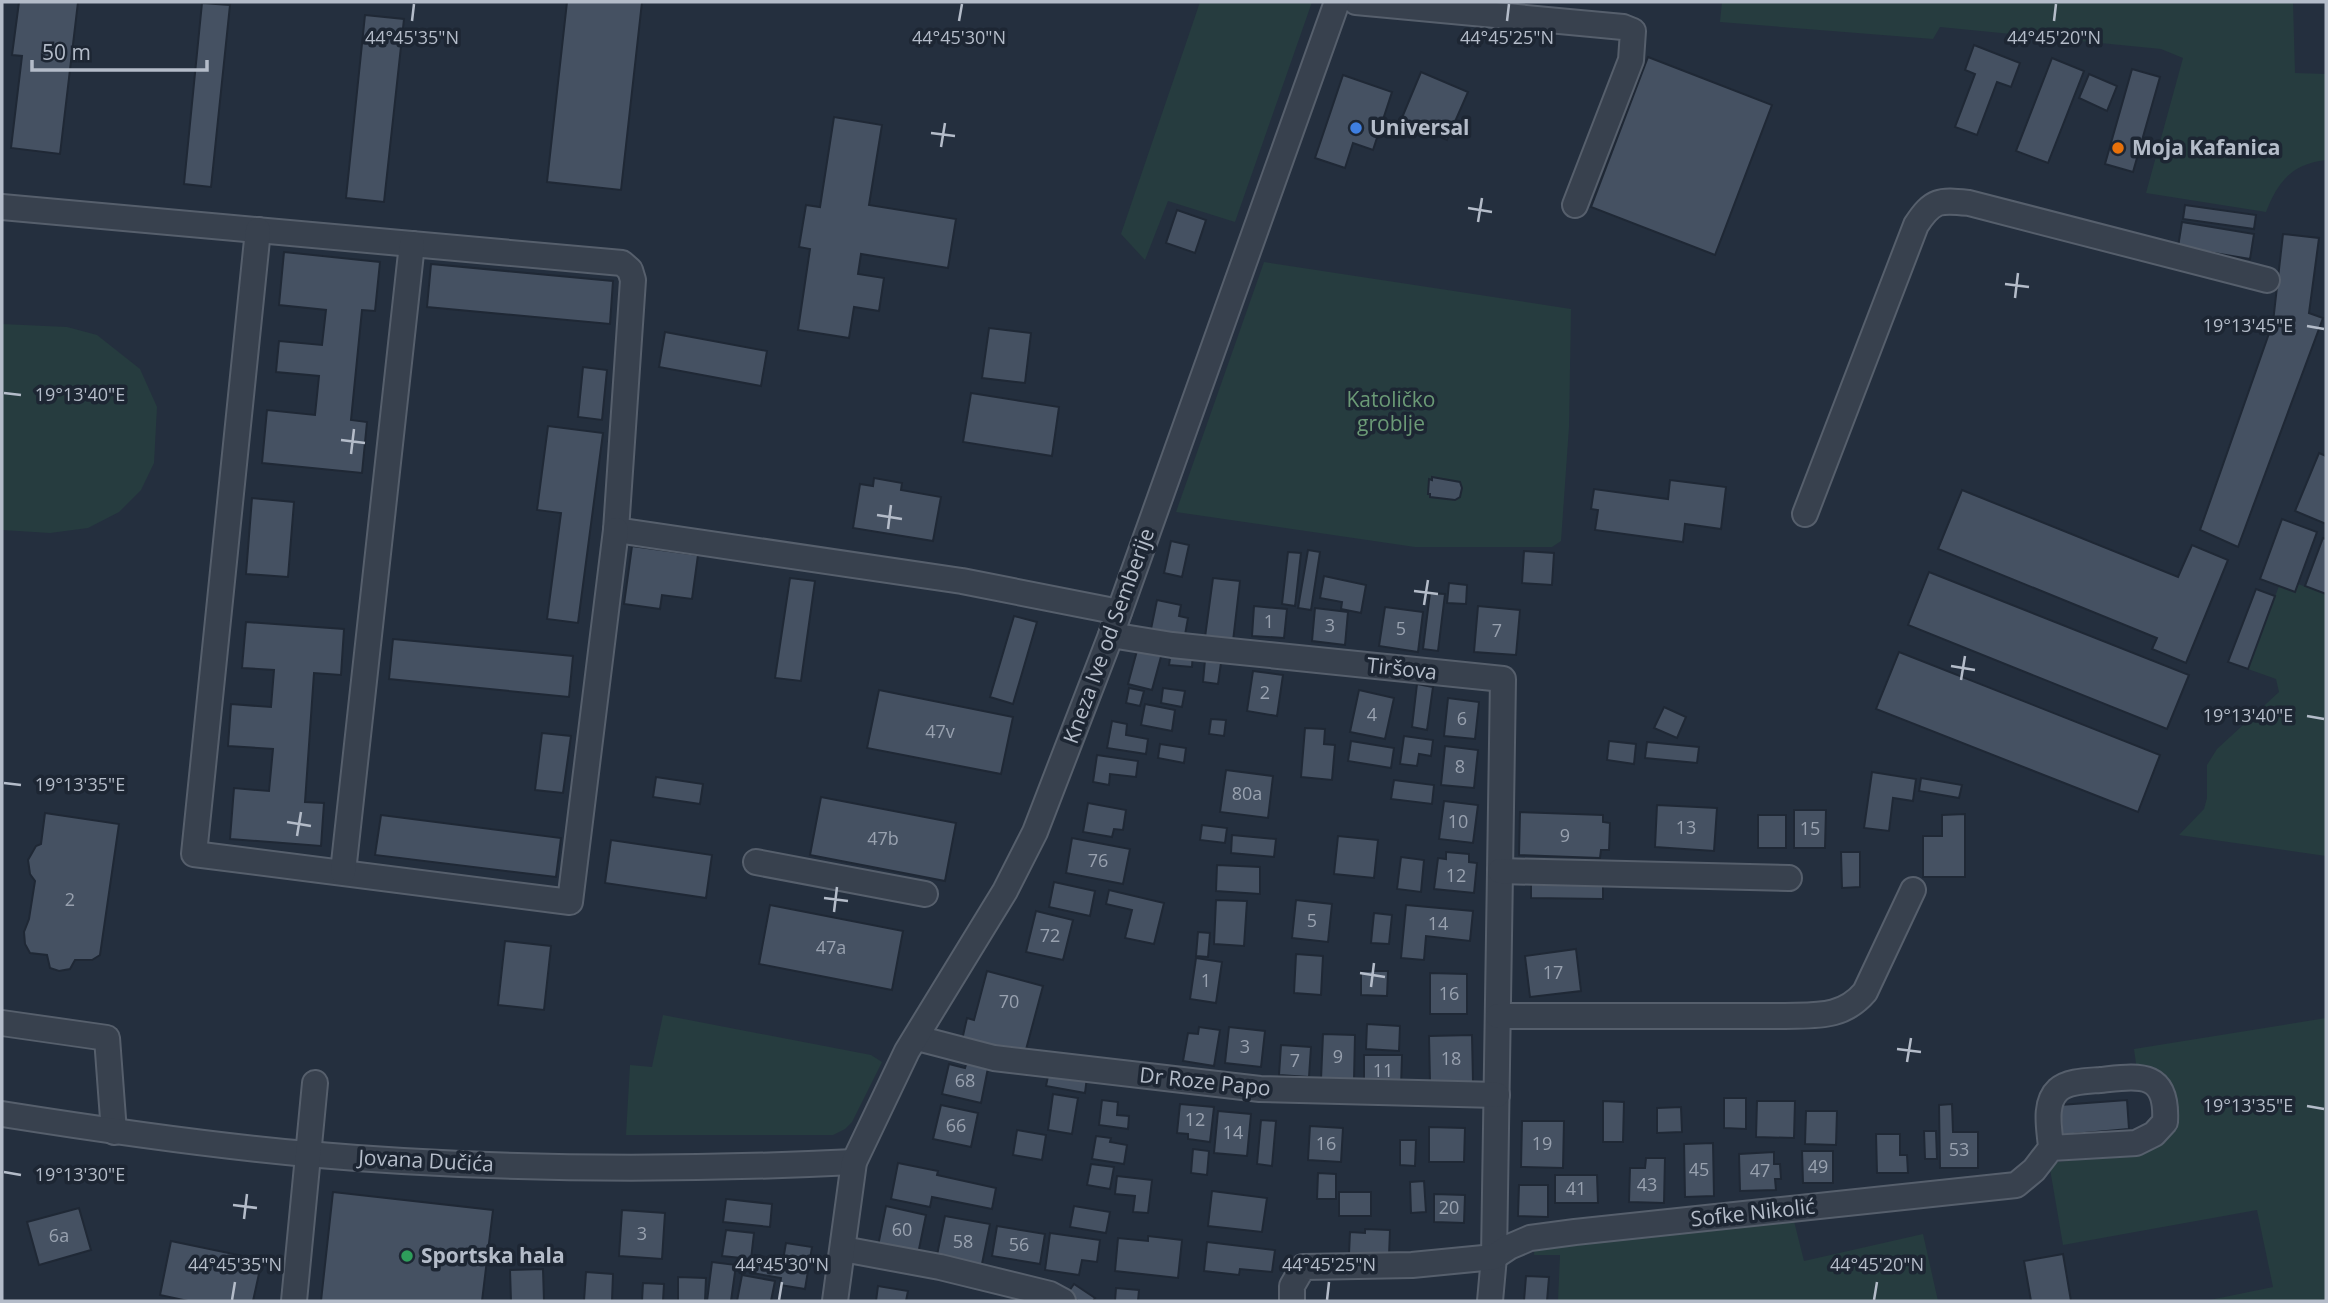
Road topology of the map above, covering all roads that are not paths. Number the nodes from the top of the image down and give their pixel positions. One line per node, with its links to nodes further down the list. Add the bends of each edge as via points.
1 (1337, 2): 10 (street, Kneza Ive od Semberije)
2 (1356, 2): 3 (street, via 1633,31 1631,60)
3 (1575, 205)
4 (2, 207): 5 (street)
5 (258, 230): 6 (street); 14 (street, via 194,854)
6 (412, 244): 9 (street, via 622,263 630,270 633,280); 14 (street)
7 (2267, 280): 8 (street, via 1969,203 1941,200 1927,209 1916,225)
8 (1805, 514)
9 (616, 530): 10 (street, via 962,581); 14 (street, via 570,902)
10 (1119, 612): 11 (street, Kneza Ive od Semberije)
11 (1111, 635): 13 (street, Tiršova, via 1503,679); 20 (street, Kneza Ive od Semberije, via 1035,832 1005,891)
12 (756, 862): 17 (street)
13 (1500, 871): 15 (street); 18 (street, Tiršova)
14 (343, 872)
15 (1789, 878)
16 (1913, 890): 18 (street, via 1865,992 1840,1011 1785,1016)
17 (925, 894)
18 (1498, 1016): 22 (street, Tiršova)
19 (2, 1023): 24 (street, via 107,1038)
20 (916, 1038): 22 (street, Dr Roze Papo, via 995,1058 1260,1089); 27 (street, Kneza Ive od Semberije)
21 (315, 1083): 26 (street)
22 (1497, 1095): 29 (street, Tiršova)
23 (2, 1114): 24 (street, Jovana Dučića)
24 (114, 1132): 26 (street, Jovana Dučića)
25 (2050, 1148): 25 (street, via 2136,1143 2165,1122 2163,1094 2152,1081 2136,1076 2076,1082 2058,1090 2049,1106); 29 (street, Sofke Nikolić, via 2016,1185 1530,1238)
26 (307, 1154): 27 (street, Jovana Dučića, via 542,1167); 30 (street)
27 (854, 1162): 28 (street, Kneza Ive od Semberije)
28 (843, 1249): 31 (street, Kneza Ive od Semberije); 32 (street, via 940,1267 1050,1294)
29 (1494, 1257): 33 (street, Sofke Nikolić, via 1412,1265 1303,1267 1292,1286); 34 (street)
30 (294, 1301)
31 (835, 1301)
32 (1062, 1301)
33 (1292, 1301)
34 (1490, 1301)

